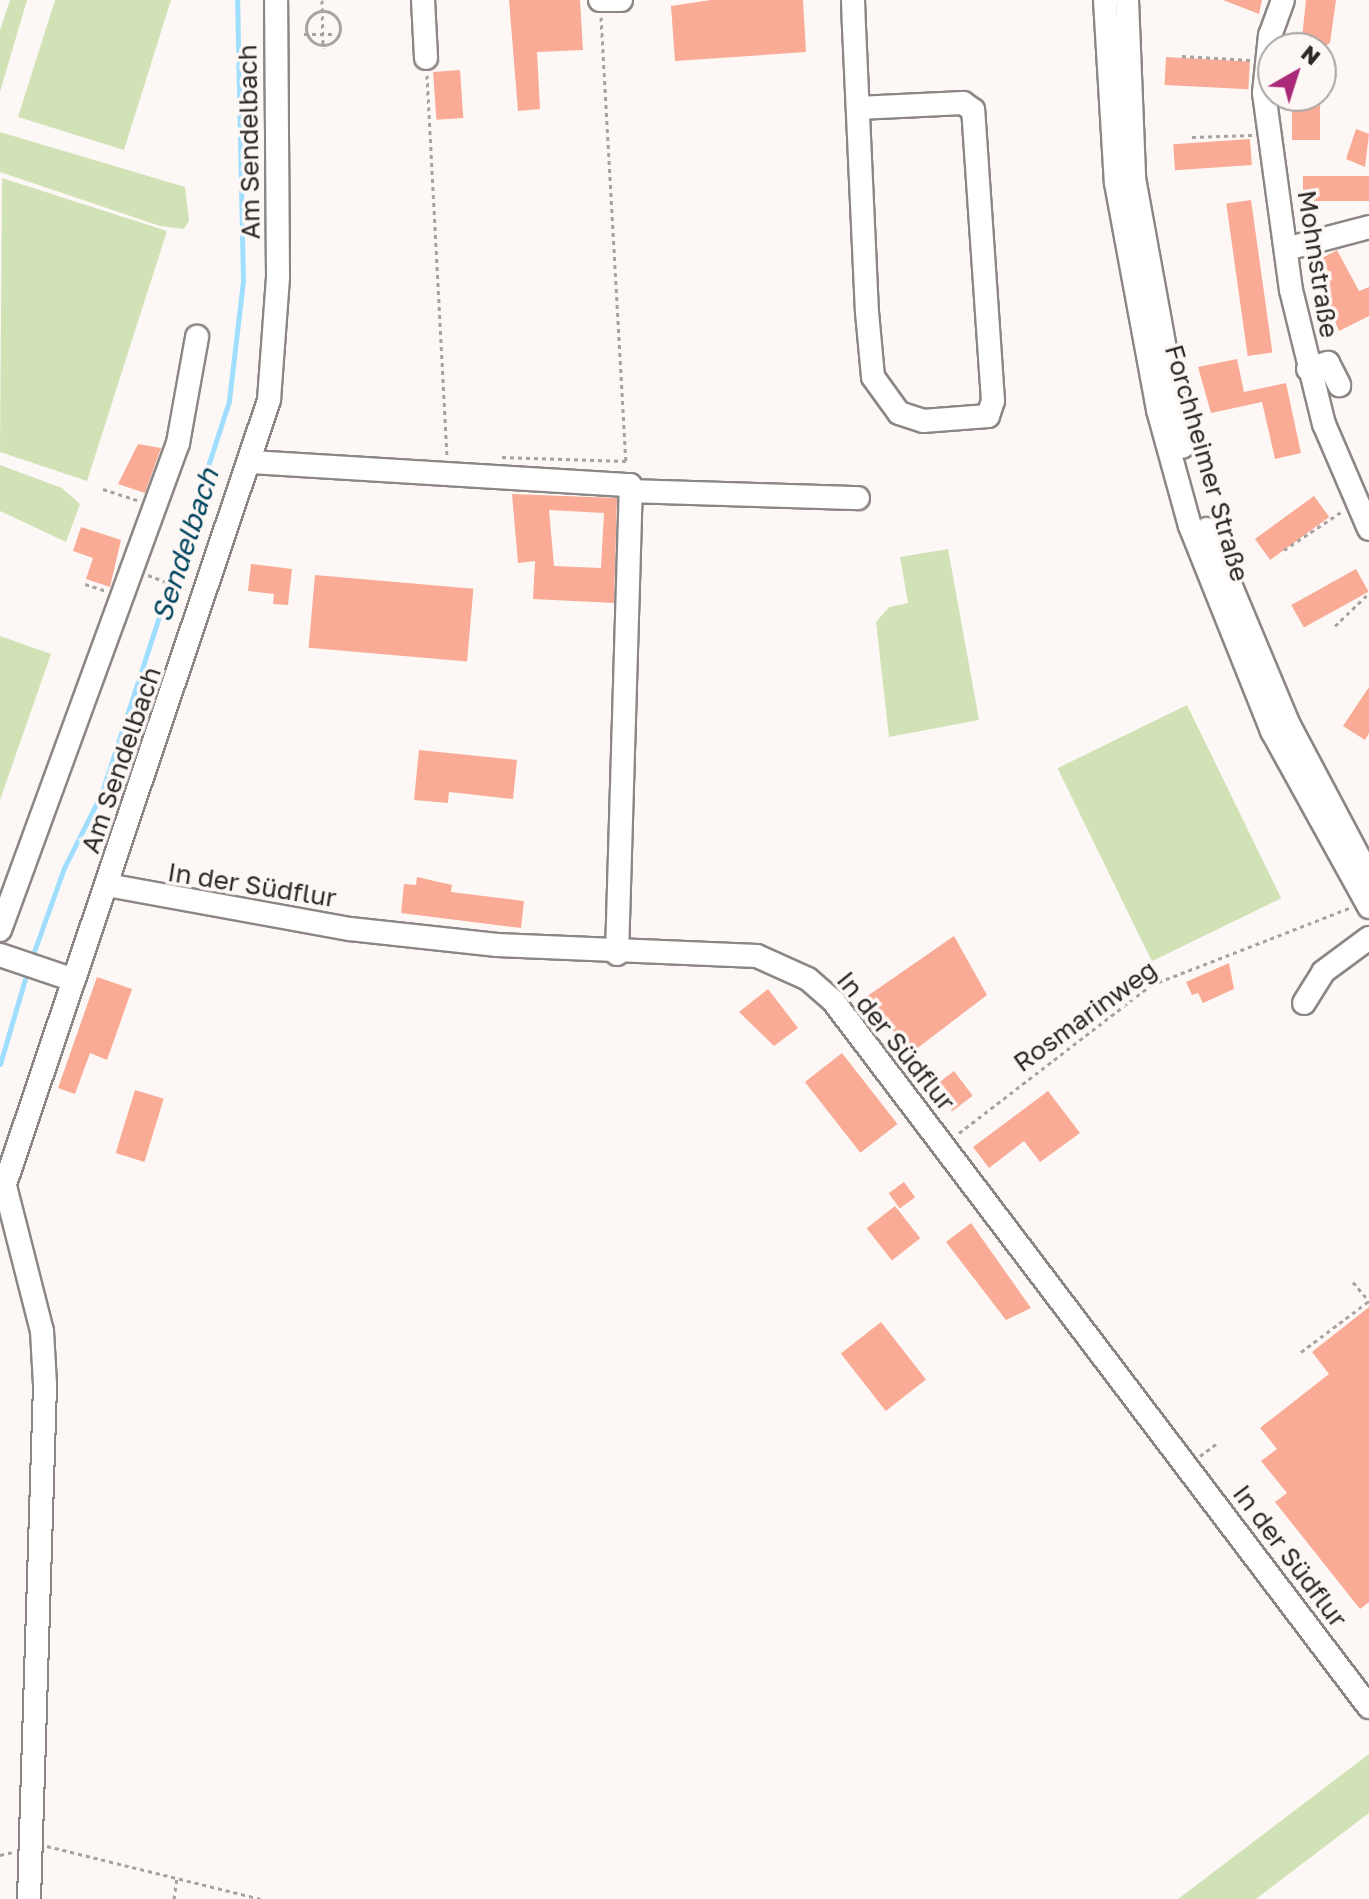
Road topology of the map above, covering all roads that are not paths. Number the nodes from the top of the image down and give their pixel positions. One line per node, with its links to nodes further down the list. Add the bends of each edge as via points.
1 (276, 0): 14 (street, Am Sendelbach, via 276,352)
2 (423, 0): 7 (street)
3 (853, 0): 8 (street)
4 (1105, 0): 20 (street, Forchheimer Straße, via 1118,197 1158,410 1186,512 1272,731)
5 (1127, 0): 18 (street, Forchheimer Straße, via 1134,178 1160,350 1187,465 1242,624)
6 (1283, 0): 10 (street, Mohnstraße, via 1267,61 1270,134)
7 (426, 58)
8 (858, 108): 8 (street, via 873,377 899,413 923,421 988,416 981,157 973,110 963,103)
9 (1369, 227): 10 (street)
10 (1286, 249): 12 (street, Mohnstraße)
11 (197, 337): 21 (street, via 192,396 156,507)
12 (1308, 369): 13 (street, via 1328,363); 17 (street, Mohnstraße)
13 (1339, 385)
14 (251, 462): 15 (street); 19 (street, Am Sendelbach)
15 (630, 488): 16 (street); 23 (street)
16 (858, 498)
17 (1369, 529)
18 (1369, 876)
19 (107, 885): 23 (street, In der Südflur, via 350,929); 25 (street, Am Sendelbach)
20 (1359, 908)
21 (0, 930)
22 (1369, 938): 26 (street, via 1323,972)
23 (617, 954): 28 (street, In der Südflur, via 757,956 782,964 834,1002)
24 (9, 958): 25 (street)
25 (74, 980): 27 (street, Am Sendelbach)
26 (1304, 1003)
27 (3, 1192): 29 (street, via 42,1331 45,1371 35,1845)
28 (1369, 1707)
29 (29, 1899)

